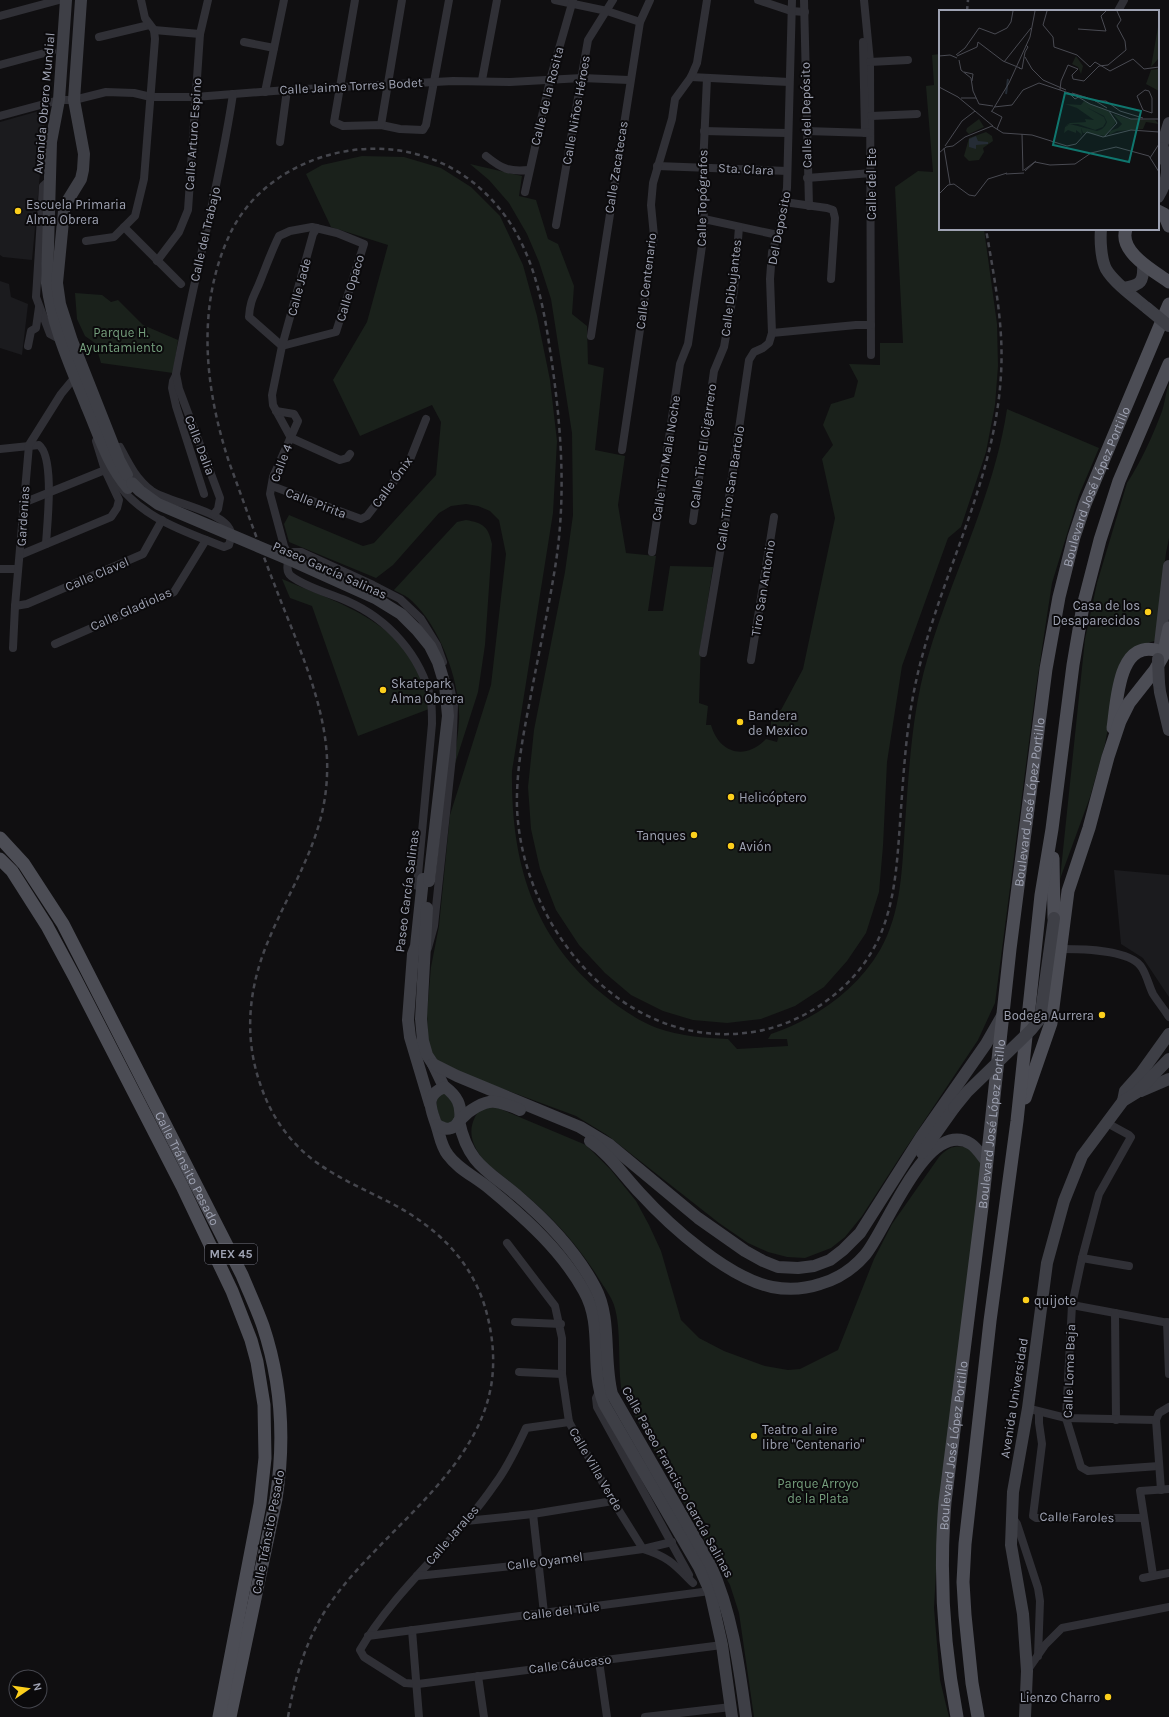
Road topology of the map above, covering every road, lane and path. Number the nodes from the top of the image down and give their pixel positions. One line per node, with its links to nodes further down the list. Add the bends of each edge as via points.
1 (59, 0): 26 (street)
2 (66, 0): 52 (main road, Avenida Obrero Mundial)
3 (81, 0): 53 (main road)
4 (141, 0): 28 (street, via 145,18)
5 (208, 0): 29 (street, Calle Arturo Espino)
6 (284, 0): 32 (street)
7 (355, 0): 46 (street)
8 (402, 0): 45 (street)
9 (449, 0): 43 (street)
10 (497, 0): 40 (street)
11 (555, 0): 20 (street)
12 (612, 0): 22 (street, Calle Niños Héroes)
13 (650, 0): 27 (street, Calle Zacatecas)
14 (707, 0): 37 (street, Calle Centenario, via 697,64)
15 (758, 0): 23 (street)
16 (792, 0): 23 (street, Calle del Depósito)
17 (804, 0): 24 (street, Calle del Depósito)
18 (864, 0): 25 (street, Calle del Ete)
19 (1124, 0): 21 (street)
20 (572, 2): 22 (street); 41 (street, Calle de la Rosita)
21 (1119, 10)
22 (607, 11): 27 (street); 38 (street, Calle Niños Héroes, via 588,40)
23 (791, 11): 24 (street); 44 (street, Calle del Depósito)
24 (805, 12): 60 (street, Calle del Depósito)
25 (866, 12): 35 (street, Calle del Ete); 62 (street, Calle del Ete, via 863,28)
26 (0, 16)
27 (640, 22): 42 (street, Calle Zacatecas)
28 (151, 27): 29 (street); 30 (street); 50 (street, via 155,39)
29 (200, 34): 51 (street, Calle Arturo Espino)
30 (99, 37)
31 (244, 42): 32 (street)
32 (274, 48): 48 (street)
33 (52, 51): 36 (street)
34 (908, 60): 35 (street)
35 (870, 62): 56 (street, Calle del Ete)
36 (0, 65)
37 (691, 77): 39 (street); 66 (street, Calle Centenario, via 675,99 672,118)
38 (582, 78): 41 (street, Calle Jaime Torres Bodet); 42 (street, Calle Jaime Torres Bodet); 78 (street, Calle Niños Héroes)
39 (707, 78): 44 (street); 59 (street, Calle Topógrafos)
40 (482, 80): 41 (street, Calle Jaime Torres Bodet); 43 (street, Calle Jaime Torres Bodet)
41 (550, 80): 68 (street, Calle de la Rosita)
42 (630, 80): 98 (street, Calle Zacatecas)
43 (433, 82): 45 (street, Calle Jaime Torres Bodet); 58 (street, via 423,130)
44 (789, 82): 61 (street, Calle del Depósito)
45 (388, 84): 46 (street, Calle Jaime Torres Bodet); 58 (street)
46 (340, 87): 47 (street, Calle Jaime Torres Bodet); 58 (street, via 334,122 343,126)
47 (287, 90): 48 (street, Calle Jaime Torres Bodet); 63 (street)
48 (265, 92): 49 (street, Calle Jaime Torres Bodet)
49 (233, 94): 51 (street, Calle Jaime Torres Bodet); 105 (street, Calle del Trabajo, via 211,215 194,282)
50 (151, 96): 51 (street, Calle Jaime Torres Bodet); 53 (street, Calle Jaime Torres Bodet, via 106,92); 80 (street, via 144,179 135,216)
51 (195, 97): 87 (street, Calle Arturo Espino, via 188,210 179,232)
52 (59, 100): 53 (street, Calle Jaime Torres Bodet); 55 (street, Calle Jaime Torres Bodet); 94 (main road, Avenida Obrero Mundial, via 51,142 47,283)
53 (74, 100): 94 (main road, via 84,154 83,170 65,205 57,283)
54 (916, 114): 56 (street)
55 (0, 116)
56 (871, 116): 62 (street, Calle del Ete)
57 (1169, 123): 64 (main road)
58 (381, 125)
59 (704, 131): 61 (street); 67 (street, Calle Topógrafos)
60 (806, 131): 62 (street); 71 (street, Calle del Depósito)
61 (788, 133): 69 (street, Calle del Depósito)
62 (868, 133): 70 (street, Calle del Ete)
63 (280, 142)
64 (1160, 153): 73 (main road, via 1169,162 1169,173)
65 (486, 156): 68 (street, via 508,170)
66 (657, 166): 67 (street, Sta. Clara); 114 (street, Calle Centenario, via 651,205 654,236)
67 (703, 167): 69 (street, Sta. Clara); 77 (street, Calle Topógrafos)
68 (529, 170): 72 (street, Calle de la Rosita)
69 (786, 171): 74 (street, Del Deposito, via 787,188)
70 (872, 173): 71 (street); 95 (street, Calle del Ete)
71 (807, 178): 75 (street, Calle del Depósito)
72 (525, 192)
73 (1159, 196)
74 (784, 202): 75 (street); 85 (street, Del Deposito)
75 (809, 206): 89 (street, via 833,210 835,218)
76 (1159, 212): 79 (main road, via 1164,214)
77 (704, 220): 81 (street); 102 (street, Calle Topógrafos, via 688,344)
78 (556, 225)
79 (1169, 226)
80 (124, 227): 86 (street, via 114,237); 87 (street)
81 (739, 227): 85 (street); 104 (street, Calle Dibujantes, via 724,347)
82 (317, 228): 100 (street, Calle Jade, via 313,234); 100 (street, via 301,228 279,236 250,303 249,317); 100 (street, Calle Opaco, via 364,244 336,332)
83 (1124, 230): 88 (main road, via 1131,251)
84 (1102, 231): 92 (main road, via 1106,269)
85 (778, 235): 97 (street, Del Deposito, via 772,252 770,279)
86 (86, 241)
87 (157, 261): 91 (street)
88 (1143, 264): 90 (main road); 92 (main road, via 1142,280 1136,286)
89 (831, 279)
90 (1165, 279)
91 (181, 284)
92 (1124, 288): 96 (main road, bridge)
93 (1169, 304): 154 (main road, Boulevard José López Portillo, via 1085,504 1059,596 1046,669)
94 (49, 305): 99 (street, via 36,328 31,331); 106 (main road, Paseo García Salinas); 111 (main road, Paseo García Salinas, via 72,341)
95 (872, 325): 97 (street); 101 (street, Calle del Ete)
96 (1169, 326)
97 (772, 333): 141 (street, Calle Tiro San Bartolo, via 769,342 754,352 749,360 727,511)
98 (590, 336)
99 (28, 346)
100 (282, 346): 107 (street, Calle Jade, via 272,395)
101 (871, 355)
102 (680, 364): 130 (street, Calle Tiro Mala Noche)
103 (1169, 364): 145 (main road, Boulevard José López Portillo, via 1120,481 1100,540 1083,606)
104 (714, 371): 127 (street, Calle Tiro El Cigarrero)
105 (176, 374): 121 (street, Calle del Trabajo, via 173,394); 123 (street, Calle Dalia, via 179,389 220,498)
106 (75, 377): 109 (main road, Paseo García Salinas); 112 (street, Gardenias)
107 (276, 412): 110 (street, Calle Jade); 110 (street, Calle 4, via 294,414 297,417 298,421)
108 (426, 419): 125 (street, Calle Ónix, via 409,462 367,516)
109 (93, 421): 116 (main road, Paseo García Salinas); 117 (street)
110 (291, 438): 115 (street, via 340,460); 119 (street, Calle 4, via 273,477)
111 (112, 440): 118 (main road, Paseo García Salinas); 123 (street, via 120,448 135,475 153,492)
112 (28, 445): 113 (street); 120 (street, via 40,445 45,452); 122 (street, Gardenias)
113 (0, 449)
114 (622, 450)
115 (350, 454)
116 (107, 456): 118 (main road, Paseo García Salinas, via 122,480); 126 (street, via 110,472 122,491 142,510)
117 (105, 470): 120 (street); 129 (street, via 119,500 111,517)
118 (130, 486): 148 (main road, Paseo García Salinas, via 146,503 160,510 370,601 396,617 419,639 436,671 442,712)
119 (272, 486): 125 (street, Calle Pirita); 132 (street, Calle 4, via 272,504)
120 (50, 492): 122 (street); 129 (street)
121 (204, 494)
122 (23, 503): 131 (street, Gardenias)
123 (214, 514): 128 (street, via 230,529 232,534 229,545 224,547)
124 (774, 517): 142 (street, Tiro San Antonio)
125 (361, 519)
126 (162, 520): 128 (street); 136 (street, Calle Clavel, via 143,554 27,604)
127 (693, 521)
128 (206, 540): 138 (street, Calle Gladiolas, via 174,592)
129 (46, 544): 131 (street)
130 (652, 552)
131 (20, 555): 135 (street, Gardenias)
132 (289, 556): 152 (street, Calle 4, via 290,576 354,604 395,633 416,662 431,700 432,724 411,937); 153 (street, via 293,552 301,552 400,600 421,619 437,645 454,705 452,757 434,926)
133 (1169, 566): 140 (main road)
134 (0, 569): 135 (street)
135 (18, 569): 136 (street, Gardenias)
136 (15, 606): 139 (street, Gardenias)
137 (1169, 628): 144 (main road, via 1163,656 1129,702)
138 (55, 644)
139 (13, 648)
140 (1159, 650): 143 (main road, bridge, via 1157,671); 144 (main road, via 1145,649 1133,654 1128,660 1119,688)
141 (702, 653)
142 (751, 660)
143 (1169, 730)
144 (1108, 757): 149 (main road, via 1089,828)
145 (1052, 829): 150 (main road); 167 (main road, Boulevard José López Portillo, via 1041,895)
146 (0, 838): 218 (main road, Calle Tránsito Pesado / MEX 45, via 24,864 63,924 242,1275 268,1344 281,1416 281,1467)
147 (0, 859): 217 (main road, Calle Tránsito Pesado / MEX 45, via 12,871 47,926 182,1186 232,1291 257,1362 264,1405 266,1458 260,1504)
148 (426, 880): 152 (main road, Paseo García Salinas, via 416,946); 153 (main road, Paseo García Salinas)
149 (1068, 891): 150 (main road, via 1060,901); 151 (main road)
150 (1054, 918): 171 (main road, bridge, via 1040,1019 954,1108 909,1170 890,1202)
151 (1061, 949): 155 (street, via 1114,952 1136,963 1142,967 1153,993); 167 (main road, via 1051,1023)
152 (412, 954): 165 (main road, Paseo García Salinas, via 408,1020 410,1038)
153 (425, 955): 159 (main road, Paseo García Salinas, via 421,1019 423,1041)
154 (1004, 1011): 162 (main road, via 986,1044 917,1143 860,1232 830,1260 803,1268 782,1268 753,1256 704,1222 610,1145 580,1127); 170 (main road, Boulevard José López Portillo)
155 (1169, 1016)
156 (1169, 1034): 157 (main road, Avenida Universidad)
157 (1155, 1052): 158 (street); 164 (main road, Avenida Universidad, via 1125,1091)
158 (1168, 1063): 163 (main road, Avenida Universidad)
159 (433, 1064): 161 (main road, Paseo García Salinas); 162 (main road)
160 (1169, 1079): 163 (main road)
161 (444, 1087): 162 (main road, via 463,1085); 165 (main road, via 433,1093); 166 (main road, via 457,1098 461,1109)
162 (488, 1088)
163 (1136, 1093): 164 (main road, Avenida Universidad)
164 (1123, 1101): 168 (main road, Avenida Universidad)
165 (430, 1104): 169 (main road)
166 (460, 1121): 169 (main road, via 451,1128 444,1129); 171 (main road, via 477,1107 495,1102 526,1111 591,1141 608,1154 654,1208 697,1245 744,1276 771,1287 794,1289 835,1279 865,1254 874,1243); 223 (main road, Calle Paseo Francisco García Salinas, via 462,1137 479,1166 546,1222 576,1258 596,1288 604,1314 607,1369 612,1394 710,1564 720,1586 741,1674)
167 (1017, 1121): 225 (main road, Boulevard José López Portillo, via 964,1544 964,1615)
168 (1107, 1123): 173 (street, Calle Loma Baja, via 1129,1134 1131,1138 1099,1194); 185 (main road, Avenida Universidad, via 1082,1156 1064,1202 1047,1263)
169 (437, 1125): 183 (main road, Calle Paseo Francisco García Salinas, via 447,1154 526,1221 555,1250 578,1281 593,1312)
170 (987, 1162): 171 (main road, via 971,1144 949,1140 941,1143 930,1153); 224 (main road, Boulevard José López Portillo, via 941,1546 942,1610)
171 (887, 1217)
172 (507, 1243): 179 (street, Calle Villa Verde, via 555,1306)
173 (1082, 1258): 174 (street); 175 (street, Calle Loma Baja)
174 (1129, 1266)
175 (1072, 1305): 176 (street); 186 (street, Calle Loma Baja)
176 (1115, 1313): 178 (street); 187 (street)
177 (515, 1322): 179 (street)
178 (1168, 1323): 182 (street)
179 (560, 1324): 181 (street, Calle Villa Verde)
180 (519, 1372): 181 (street)
181 (562, 1374): 189 (street, Calle Villa Verde)
182 (1169, 1374)
183 (599, 1392): 197 (street, via 596,1398 597,1407); 205 (main road, Calle Paseo Francisco García Salinas, via 699,1567)
184 (1169, 1407): 188 (street, via 1159,1413)
185 (1034, 1410): 186 (street); 194 (main road, Avenida Universidad, via 1013,1492); 195 (street, Calle Faroles, via 1042,1444 1033,1516)
186 (1066, 1418): 187 (street); 190 (street, Calle Loma Baja, via 1081,1468 1088,1471)
187 (1116, 1420): 188 (street)
188 (1156, 1420): 190 (street)
189 (569, 1422): 192 (street, Calle Villa Verde); 196 (street, Calle Jarales, via 526,1428 495,1485)
190 (1159, 1466): 191 (street)
191 (1165, 1490): 195 (street, via 1140,1491)
192 (613, 1501): 193 (street); 198 (street, Calle Villa Verde)
193 (533, 1514): 196 (street); 199 (street)
194 (1012, 1518): 211 (street, via 1038,1588); 213 (main road, Avenida Universidad, via 1011,1545 1023,1614)
195 (1143, 1518): 201 (street)
196 (466, 1521): 202 (street, Calle Jarales)
197 (672, 1542): 198 (street, Calle Oyamel); 204 (street)
198 (643, 1549): 199 (street, Calle Oyamel); 204 (street, via 661,1554)
199 (540, 1563): 202 (street, Calle Oyamel); 207 (street)
200 (1169, 1573): 201 (street)
201 (1153, 1575): 203 (street)
202 (417, 1576): 209 (street, Calle Jarales)
203 (1143, 1578)
204 (693, 1583): 205 (street)
205 (704, 1592): 207 (street, Calle del Tule); 210 (main road, Calle Paseo Francisco García Salinas)
206 (1169, 1606): 211 (street, via 1062,1628)
207 (544, 1613): 208 (street, Calle del Tule)
208 (412, 1630): 209 (street, Calle del Tule); 215 (street)
209 (368, 1636): 215 (street, Calle Jarales, via 360,1650 364,1657 405,1683)
210 (722, 1645): 212 (street, Calle Cáucaso); 216 (main road, Calle Paseo Francisco García Salinas)
211 (1038, 1656): 213 (street)
212 (599, 1661): 214 (street, Calle Cáucaso); 221 (street)
213 (1027, 1671): 226 (main road, Avenida Universidad)
214 (478, 1676): 215 (street, Calle Cáucaso); 220 (street)
215 (418, 1684): 219 (street)
216 (731, 1712): 222 (street)
217 (219, 1717)
218 (230, 1717)
219 (419, 1717)
220 (484, 1717)
221 (606, 1717)
222 (646, 1717)
223 (746, 1717)
224 (956, 1717)
225 (978, 1717)
226 (1025, 1717)

